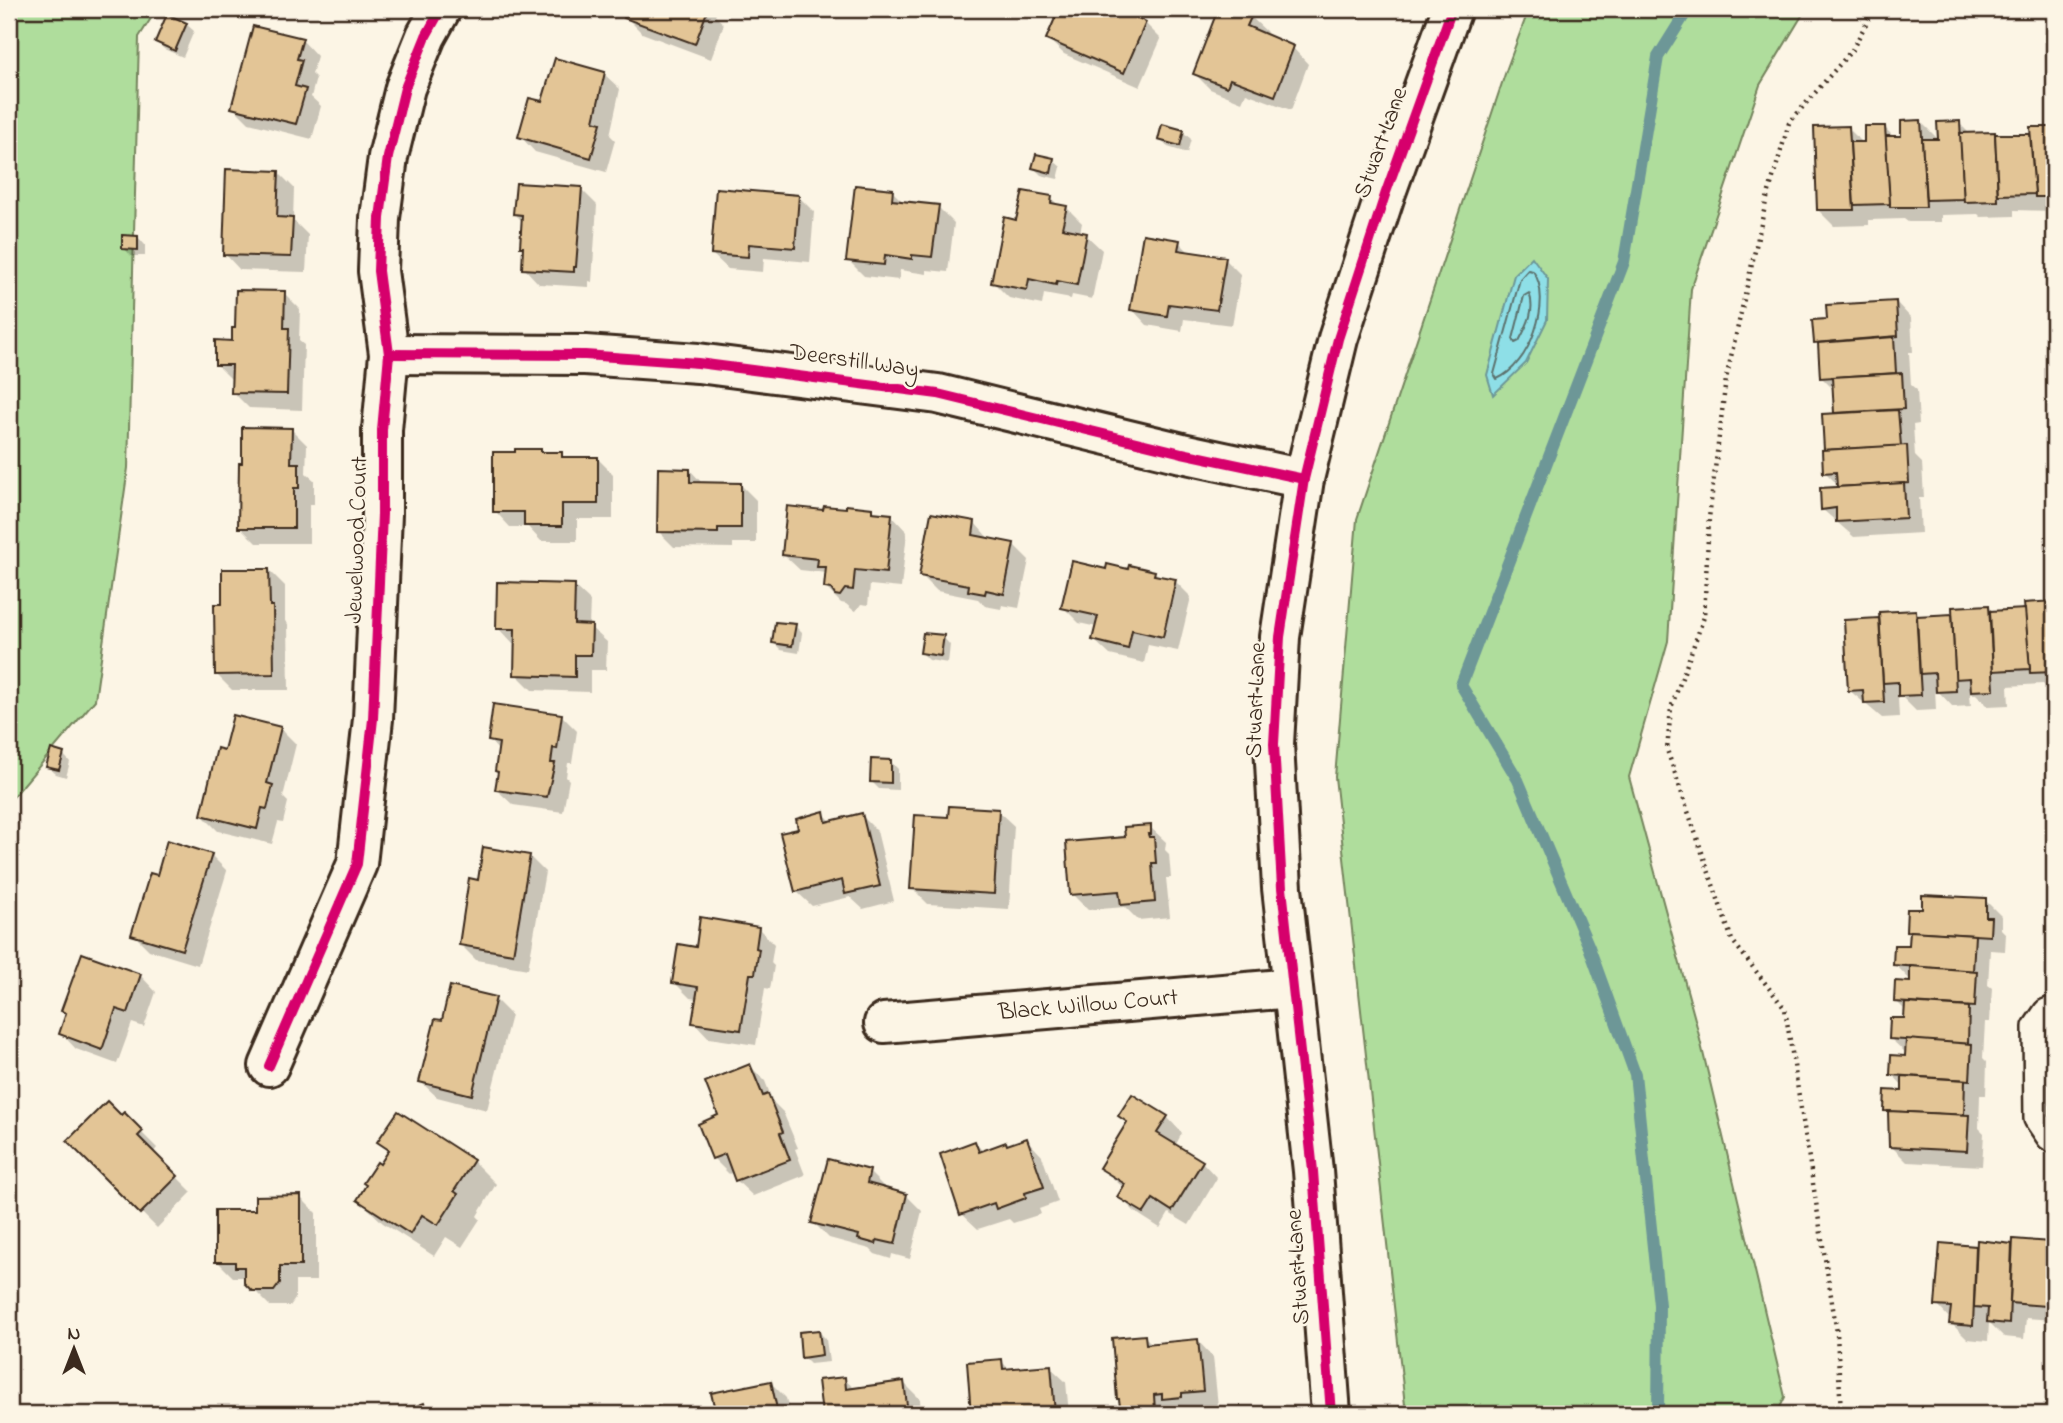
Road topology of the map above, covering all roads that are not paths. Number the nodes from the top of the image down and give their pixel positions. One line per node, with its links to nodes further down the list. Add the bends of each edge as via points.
1 (441, 9): 3 (street, Jewelwood Court, via 405,88 388,157 378,271)
2 (1452, 9): 4 (street, Stuart Lane, via 1338,339)
3 (389, 354): 4 (street, Deerstill Way, via 585,355 698,363 937,394); 8 (street, Jewelwood Court, via 373,719 356,864)
4 (1304, 479): 5 (street, Stuart Lane, via 1280,637 1274,744)
5 (1292, 988): 7 (street, Black Willow Court); 10 (street, Stuart Lane, via 1313,1171)
6 (2054, 1009): 9 (lane, via 2046,1011 2035,1027 2036,1119)
7 (884, 1023)
8 (269, 1066)
9 (2054, 1141)
10 (1331, 1414)

